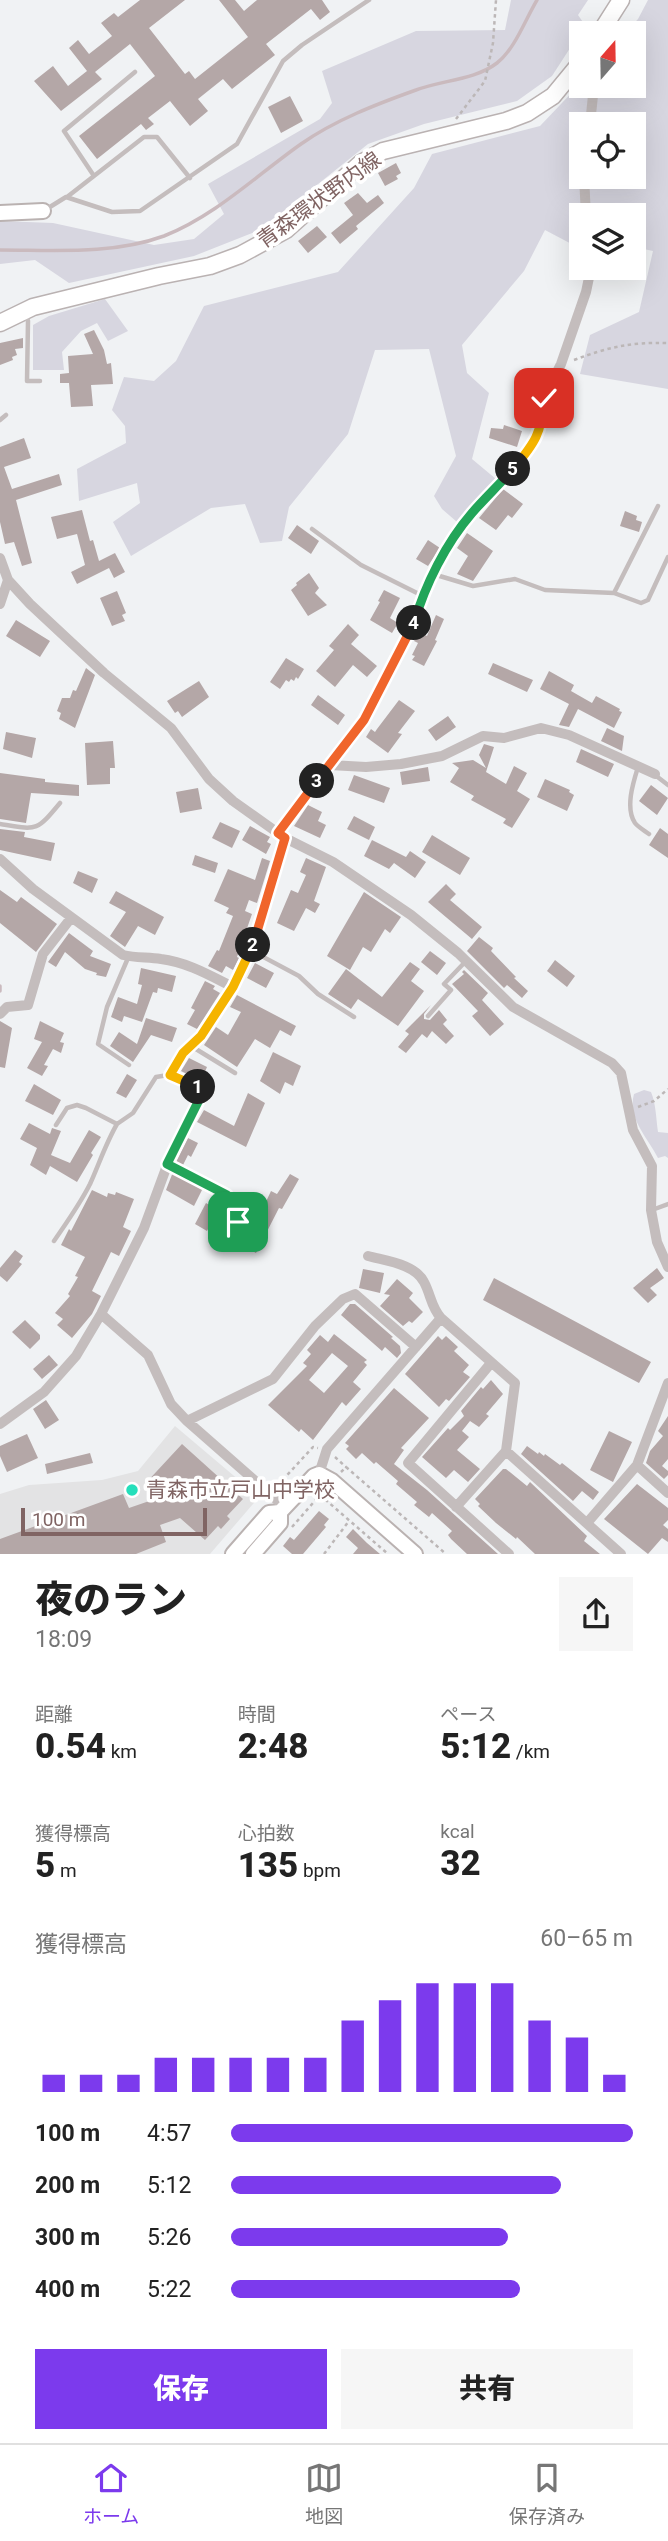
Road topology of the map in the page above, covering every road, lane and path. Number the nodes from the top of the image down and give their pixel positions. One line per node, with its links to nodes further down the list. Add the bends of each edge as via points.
1 (369, 0): 9 (lane, via 283,61 237,144)
2 (496, 0): 7 (path, via 485,81)
3 (621, 0): 4 (main road)
4 (608, 21)
5 (135, 72): 8 (lane, via 65,131)
6 (569, 77): 14 (main road, 青森環状野内線, via 553,96 527,113 383,151 361,163 286,230 240,255 210,267)
7 (456, 119)
8 (94, 176): 9 (lane, via 144,137 157,137); 10 (lane)
9 (190, 178): 10 (lane, via 140,211 127,213)
10 (66, 197): 11 (lane)
11 (43, 211): 12 (street)
12 (0, 214)
13 (589, 280): 17 (street)
14 (23, 311): 15 (main road, 青森環状野内線); 18 (lane, via 29,321 27,381)
15 (0, 323)
16 (668, 343): 17 (path, via 628,343)
17 (561, 364): 25 (street, via 544,398 543,422 533,445 470,514)
18 (40, 381)
19 (6, 415): 20 (lane)
20 (0, 420)
21 (658, 506): 27 (lane)
22 (312, 529): 28 (lane, via 361,565)
23 (668, 557): 27 (lane, via 648,600 641,603)
24 (0, 558): 26 (street)
25 (432, 573): 27 (lane, via 473,586 515,579 545,590); 28 (street)
26 (4, 585): 29 (street); 37 (street, via 171,728 209,779 233,801)
27 (614, 593)
28 (422, 596): 30 (street, via 412,628 364,720)
29 (0, 604)
30 (330, 765): 31 (street, via 401,764 442,756 483,736 504,738 541,728 569,735); 37 (street)
31 (638, 767): 32 (street); 36 (lane, via 631,810 635,824)
32 (655, 774): 33 (lane)
33 (668, 785)
34 (60, 803): 35 (lane, via 33,829)
35 (0, 824)
36 (649, 834)
37 (281, 836): 40 (street, via 274,881); 42 (street, via 370,885)
38 (0, 859): 39 (street)
39 (71, 918): 41 (street); 44 (street, via 44,954 28,1004 7,1007)
40 (251, 950): 43 (street); 46 (lane, via 299,976)
41 (128, 956): 43 (street, via 162,959); 48 (lane, via 98,1044)
42 (466, 961): 45 (lane, via 444,984 451,990); 52 (street, via 513,1007 612,1063 621,1073)
43 (233, 987): 47 (street)
44 (0, 1014)
45 (428, 1016)
46 (354, 1017)
47 (191, 1045): 49 (lane); 50 (street)
48 (129, 1065)
49 (235, 1073)
50 (170, 1075): 53 (lane, via 156,1077 133,1113); 55 (street, via 204,1090)
51 (668, 1089): 52 (path)
52 (629, 1112): 57 (street, via 652,1167)
53 (117, 1124): 54 (lane, via 77,1105 67,1108); 59 (lane, via 76,1209)
54 (56, 1125)
55 (167, 1164): 58 (lane, via 227,1195); 62 (street, via 144,1228)
56 (668, 1204): 57 (lane)
57 (652, 1210): 61 (street, via 657,1242)
58 (238, 1222)
59 (54, 1241)
60 (368, 1256): 63 (street, via 411,1269 423,1279)
61 (668, 1267)
62 (101, 1314): 67 (street, via 148,1355 171,1404); 68 (street, via 76,1356 44,1392)
63 (441, 1318): 64 (street); 65 (street)
64 (416, 1347): 67 (street, via 355,1294 343,1299 315,1326 273,1378); 71 (street, via 327,1449)
65 (491, 1363): 69 (street, via 515,1383); 74 (street, via 408,1463)
66 (667, 1388): 70 (street)
67 (187, 1421): 75 (street)
68 (0, 1424)
69 (506, 1451): 74 (street); 77 (street)
70 (637, 1465): 72 (street); 77 (street)
71 (325, 1478): 73 (path); 75 (street, via 314,1476); 83 (street); 84 (path, via 346,1466)
72 (668, 1493)
73 (320, 1495): 76 (path); 78 (path)
74 (456, 1507): 85 (street)
75 (282, 1509): 79 (street, via 270,1513); 80 (street, via 280,1523)
76 (349, 1521): 81 (path); 82 (path)
77 (587, 1523): 86 (street)
78 (286, 1534)
79 (233, 1554)
80 (253, 1554)
81 (324, 1554)
82 (388, 1554)
83 (415, 1554)
84 (446, 1554)
85 (509, 1554)
86 (621, 1554)

